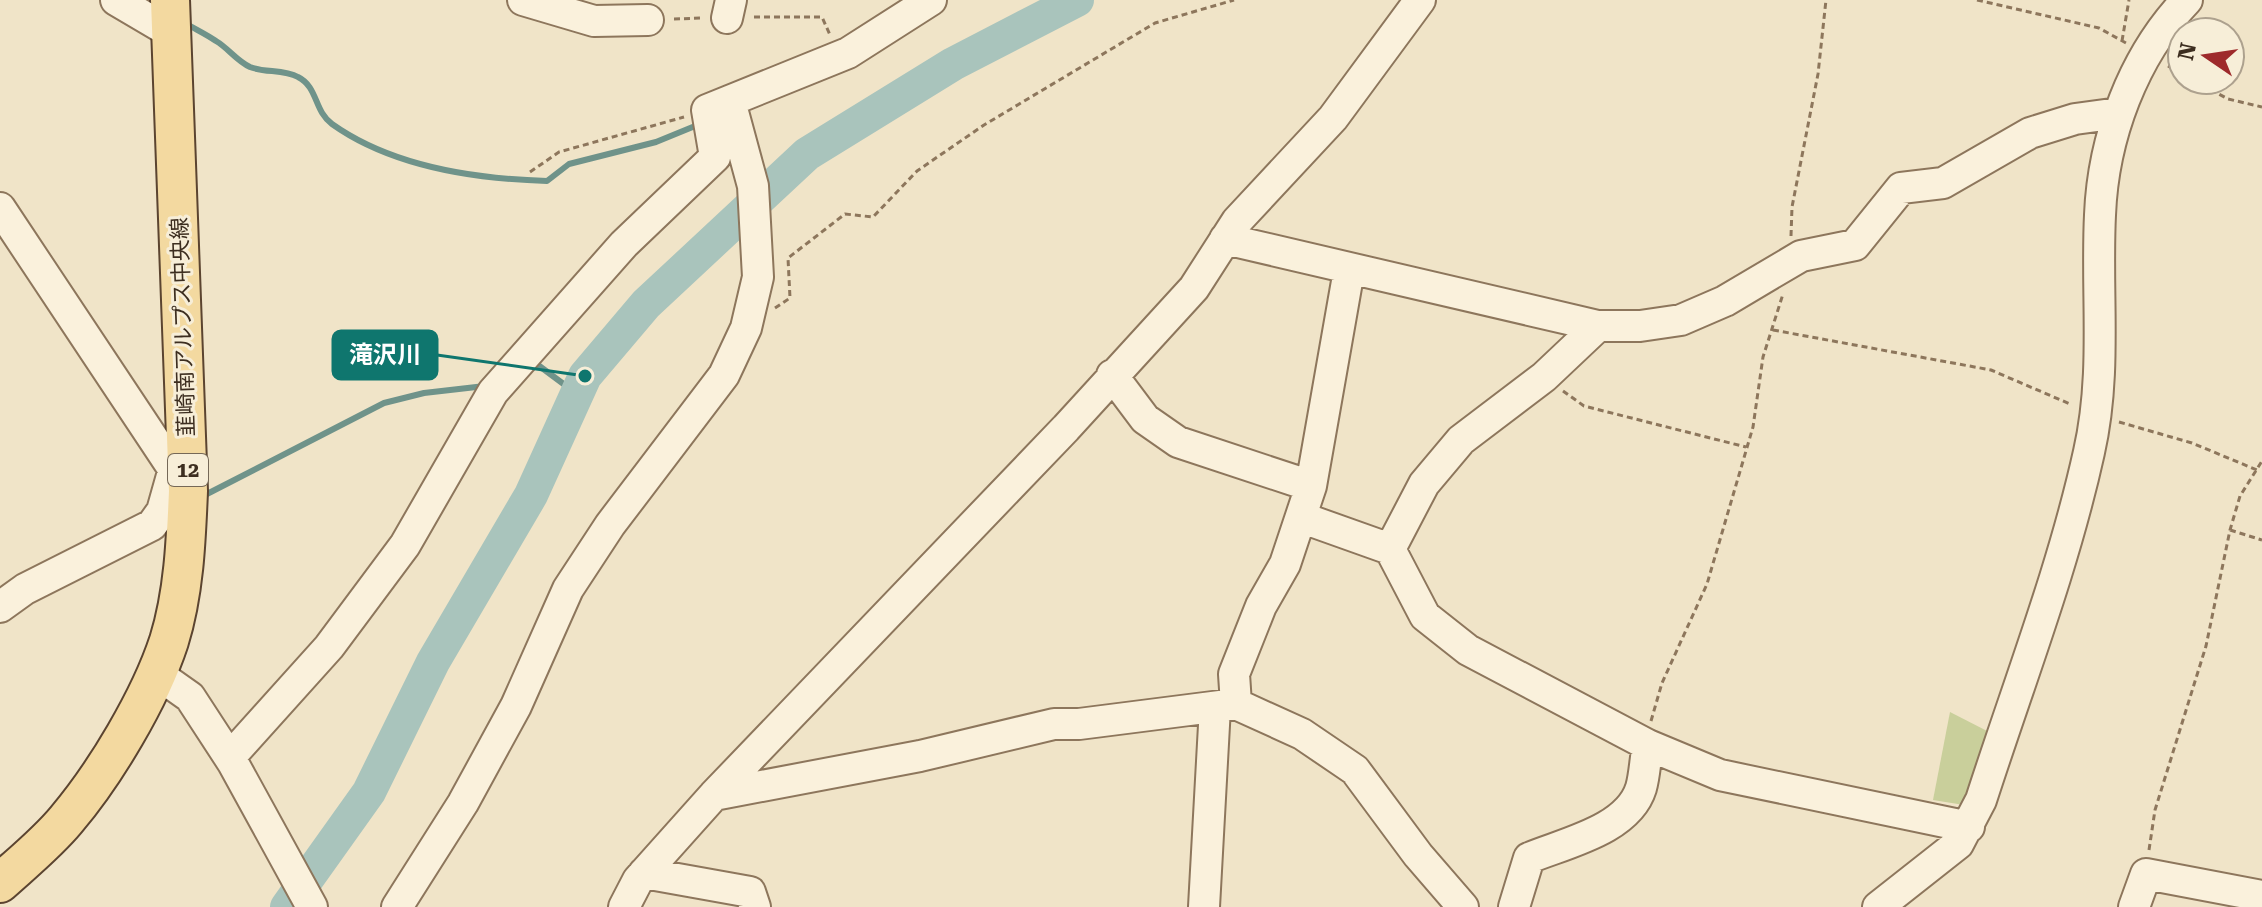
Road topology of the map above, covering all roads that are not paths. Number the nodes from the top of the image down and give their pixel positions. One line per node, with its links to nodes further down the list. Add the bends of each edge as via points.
1 (116, 0): 7 (street)
2 (523, 0): 6 (street)
3 (931, 0): 9 (street, via 838,57)
4 (1420, 0): 12 (street, via 1333,118)
5 (2187, 0): 10 (street, via 2135,48 2138,67)
6 (583, 8): 8 (street, via 594,21)
7 (171, 16): 16 (main road, 韮崎南アルプス中央線 / 12)
8 (648, 20)
9 (718, 106): 24 (street, via 715,157 624,244 502,382 405,545 329,647); 31 (street, via 741,145 753,186 758,277 749,316 724,375 568,589 509,720)
10 (2119, 113): 14 (street, via 2030,133 1943,183 1901,188 1855,245 1801,256 1681,320); 26 (street, via 2099,217 2101,360 2096,416 2077,505)
11 (0, 208): 16 (street)
12 (1225, 239): 13 (street); 15 (street, via 1194,288)
13 (1349, 270): 14 (street); 17 (street)
14 (1598, 326): 19 (street, via 1544,377 1461,440 1424,484)
15 (1112, 375): 17 (street, via 1145,419 1178,442); 25 (street)
16 (181, 481): 20 (street, via 152,525); 21 (main road, 韮崎南アルプス中央線 / 12, via 186,550 169,639)
17 (1311, 486): 18 (street)
18 (1303, 518): 19 (street); 22 (street, via 1261,606)
19 (1390, 549): 23 (street, via 1425,616 1468,650)
20 (0, 607)
21 (156, 673): 24 (street, via 190,697); 28 (main road, 韮崎南アルプス中央線 / 12, via 113,752 66,820)
22 (1225, 706): 25 (street, via 1054,724); 34 (street); 35 (street, via 1302,734 1355,770)
23 (1648, 745): 26 (street, via 1720,775); 36 (street, via 1641,790 1629,809 1614,823 1529,858)
24 (231, 760): 30 (street)
25 (714, 795): 27 (street)
26 (1969, 827): 37 (street, via 1958,844)
27 (644, 873): 32 (street); 33 (street, via 750,892)
28 (0, 883)
29 (2258, 889): 38 (street, via 2146,874)
30 (312, 907)
31 (397, 907)
32 (624, 907)
33 (755, 907)
34 (1204, 907)
35 (1463, 907)
36 (1514, 907)
37 (1878, 907)
38 (2134, 907)

